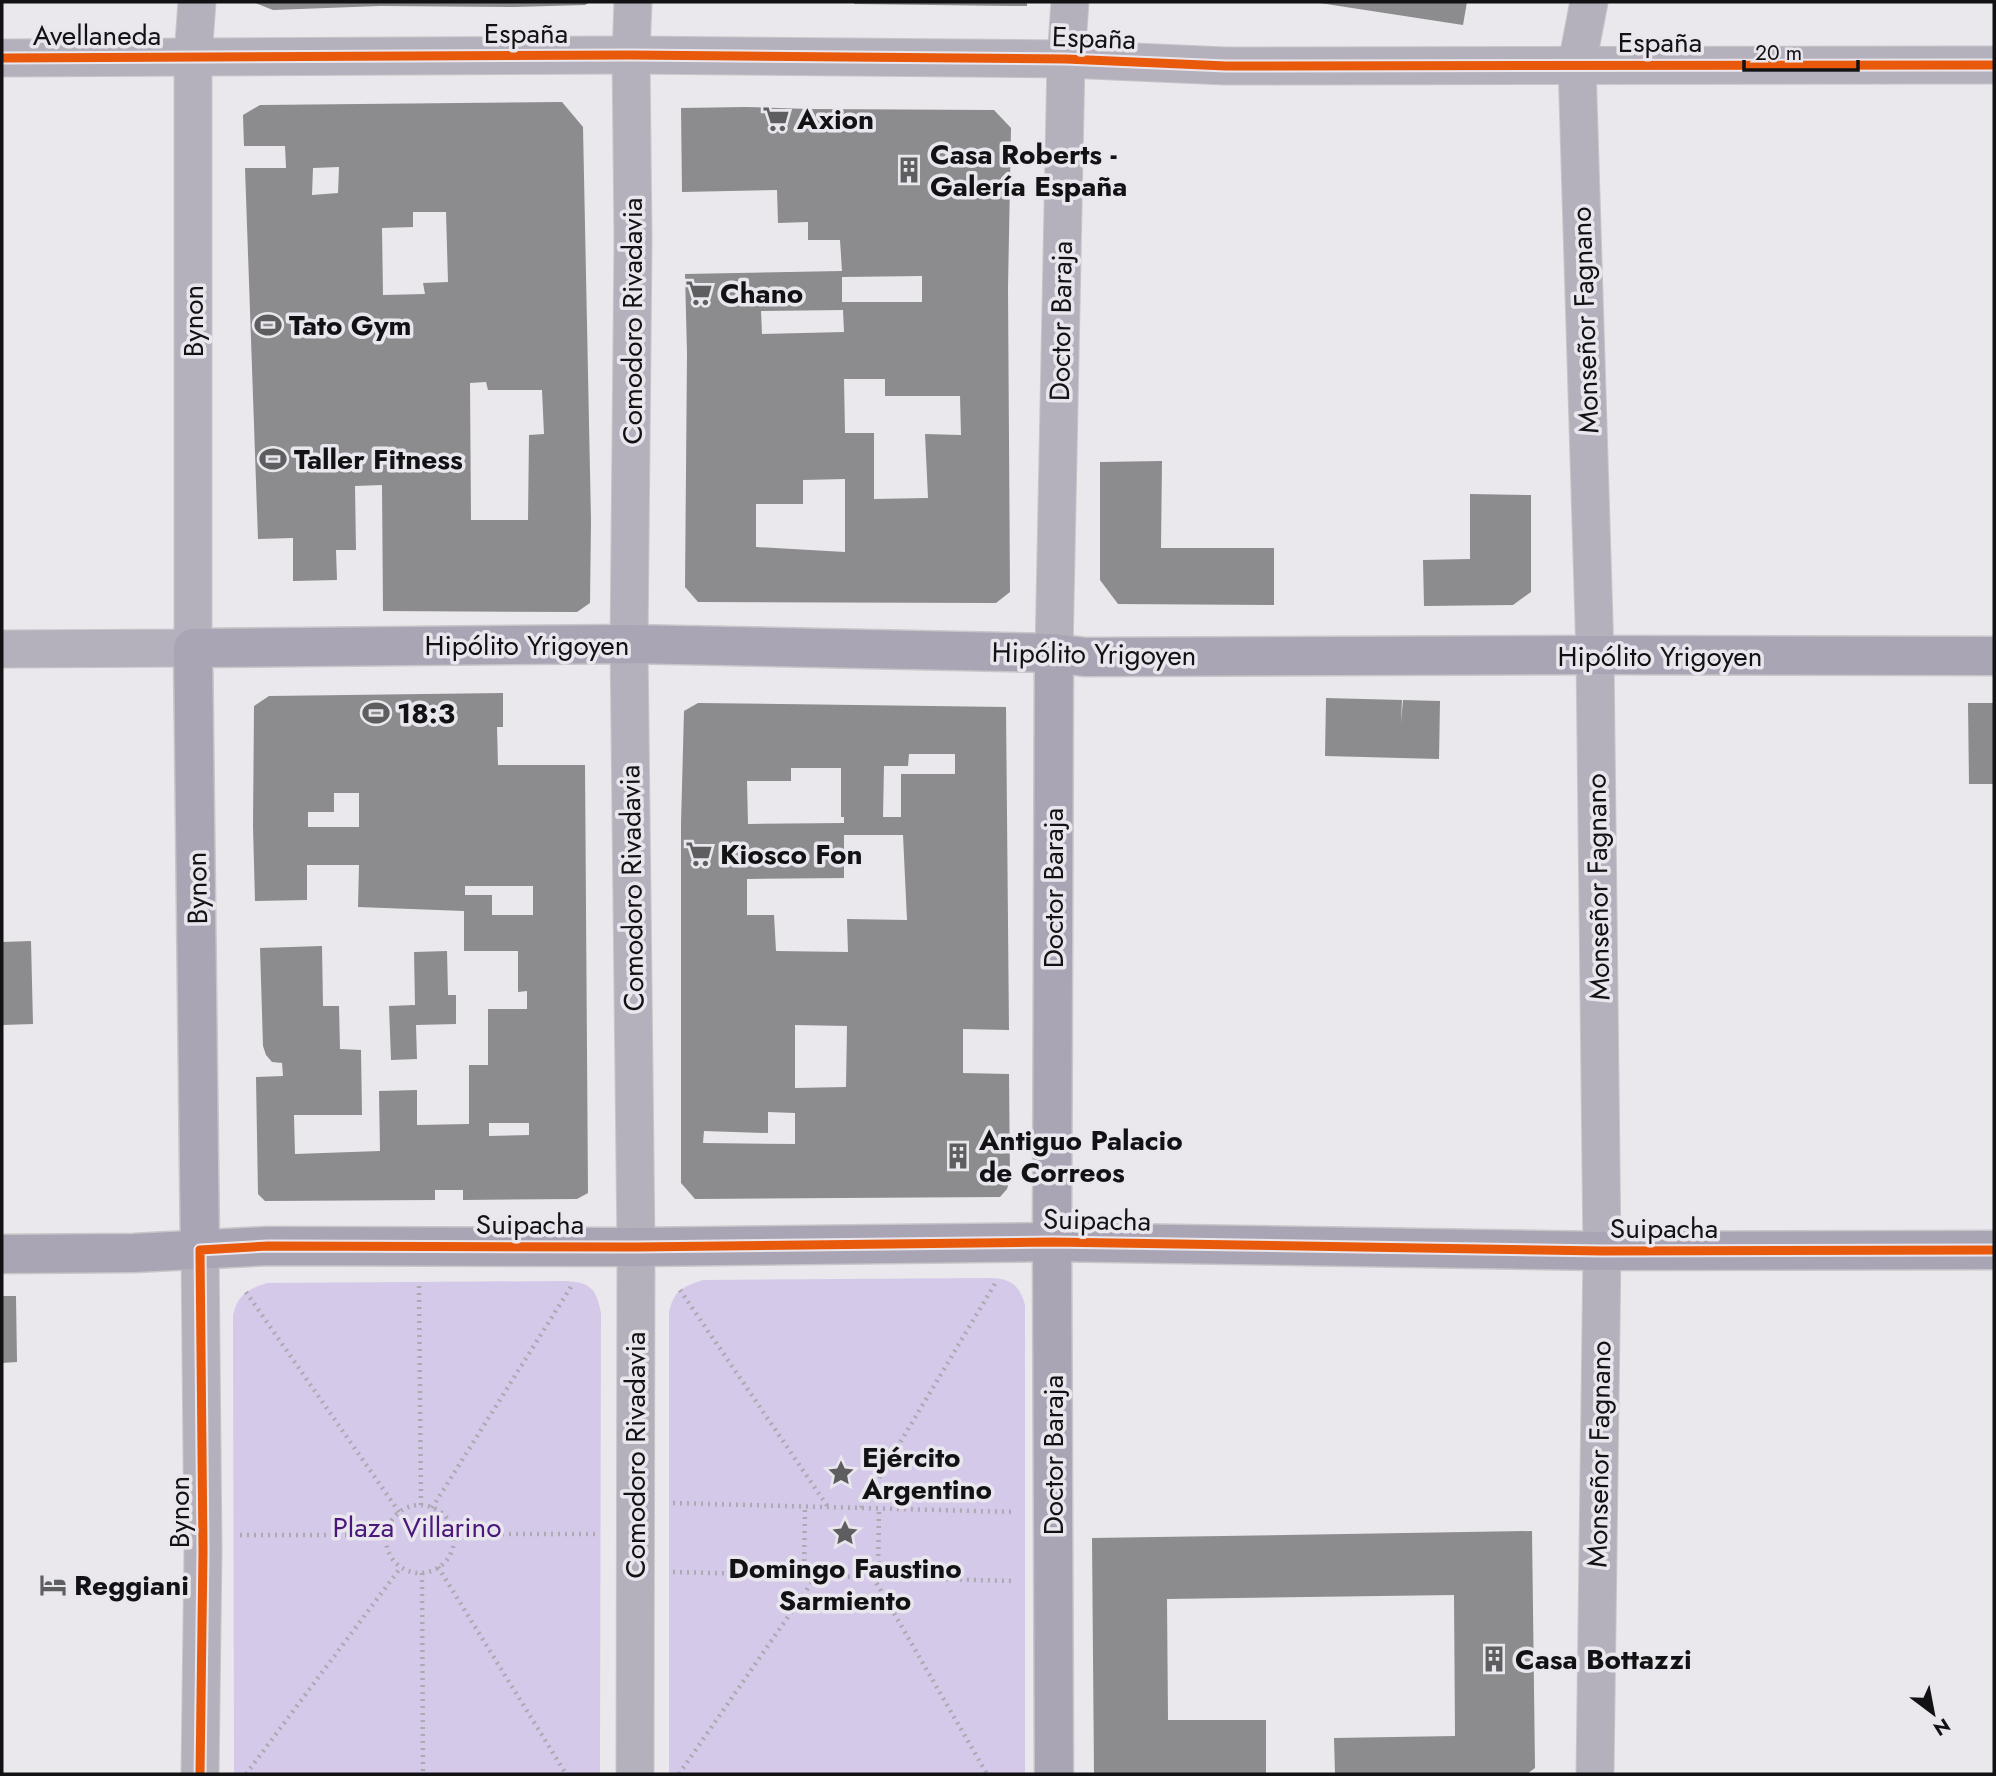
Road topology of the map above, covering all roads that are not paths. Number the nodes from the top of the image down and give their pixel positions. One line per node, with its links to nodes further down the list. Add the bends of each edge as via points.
1 (197, 2): 6 (street, Bynon)
2 (633, 2): 5 (street, Comodoro Rivadavia)
3 (1070, 2): 8 (street, Doctor Baraja)
4 (1589, 2): 9 (street, Monseñor Fagnano)
5 (631, 55): 6 (street, España); 8 (street, España); 11 (street, Comodoro Rivadavia)
6 (192, 57): 7 (street, Avellaneda); 12 (street, Bynon)
7 (2, 58)
8 (1066, 59): 9 (street, España, via 1226,66); 14 (street, Doctor Baraja)
9 (1577, 64): 10 (street, España); 15 (street, Monseñor Fagnano)
10 (1994, 65)
11 (629, 644): 12 (street, Hipólito Yrigoyen); 14 (street, Hipólito Yrigoyen); 18 (street, Comodoro Rivadavia)
12 (193, 648): 13 (street); 19 (street, Bynon)
13 (2, 649)
14 (1054, 653): 15 (street, Hipólito Yrigoyen, via 1085,657); 17 (street, Doctor Baraja)
15 (1595, 655): 16 (street, Hipólito Yrigoyen); 21 (street, Monseñor Fagnano)
16 (1994, 656)
17 (1052, 1242): 18 (street, Suipacha); 21 (street, Suipacha); 25 (street, Doctor Baraja)
18 (636, 1247): 19 (street, Suipacha, via 268,1246); 24 (street, Comodoro Rivadavia)
19 (200, 1250): 22 (street, Suipacha); 23 (street, Bynon)
20 (1994, 1250): 21 (street, Suipacha)
21 (1602, 1251): 26 (street, Monseñor Fagnano)
22 (2, 1254)
23 (200, 1774)
24 (635, 1774)
25 (1054, 1774)
26 (1595, 1774)

